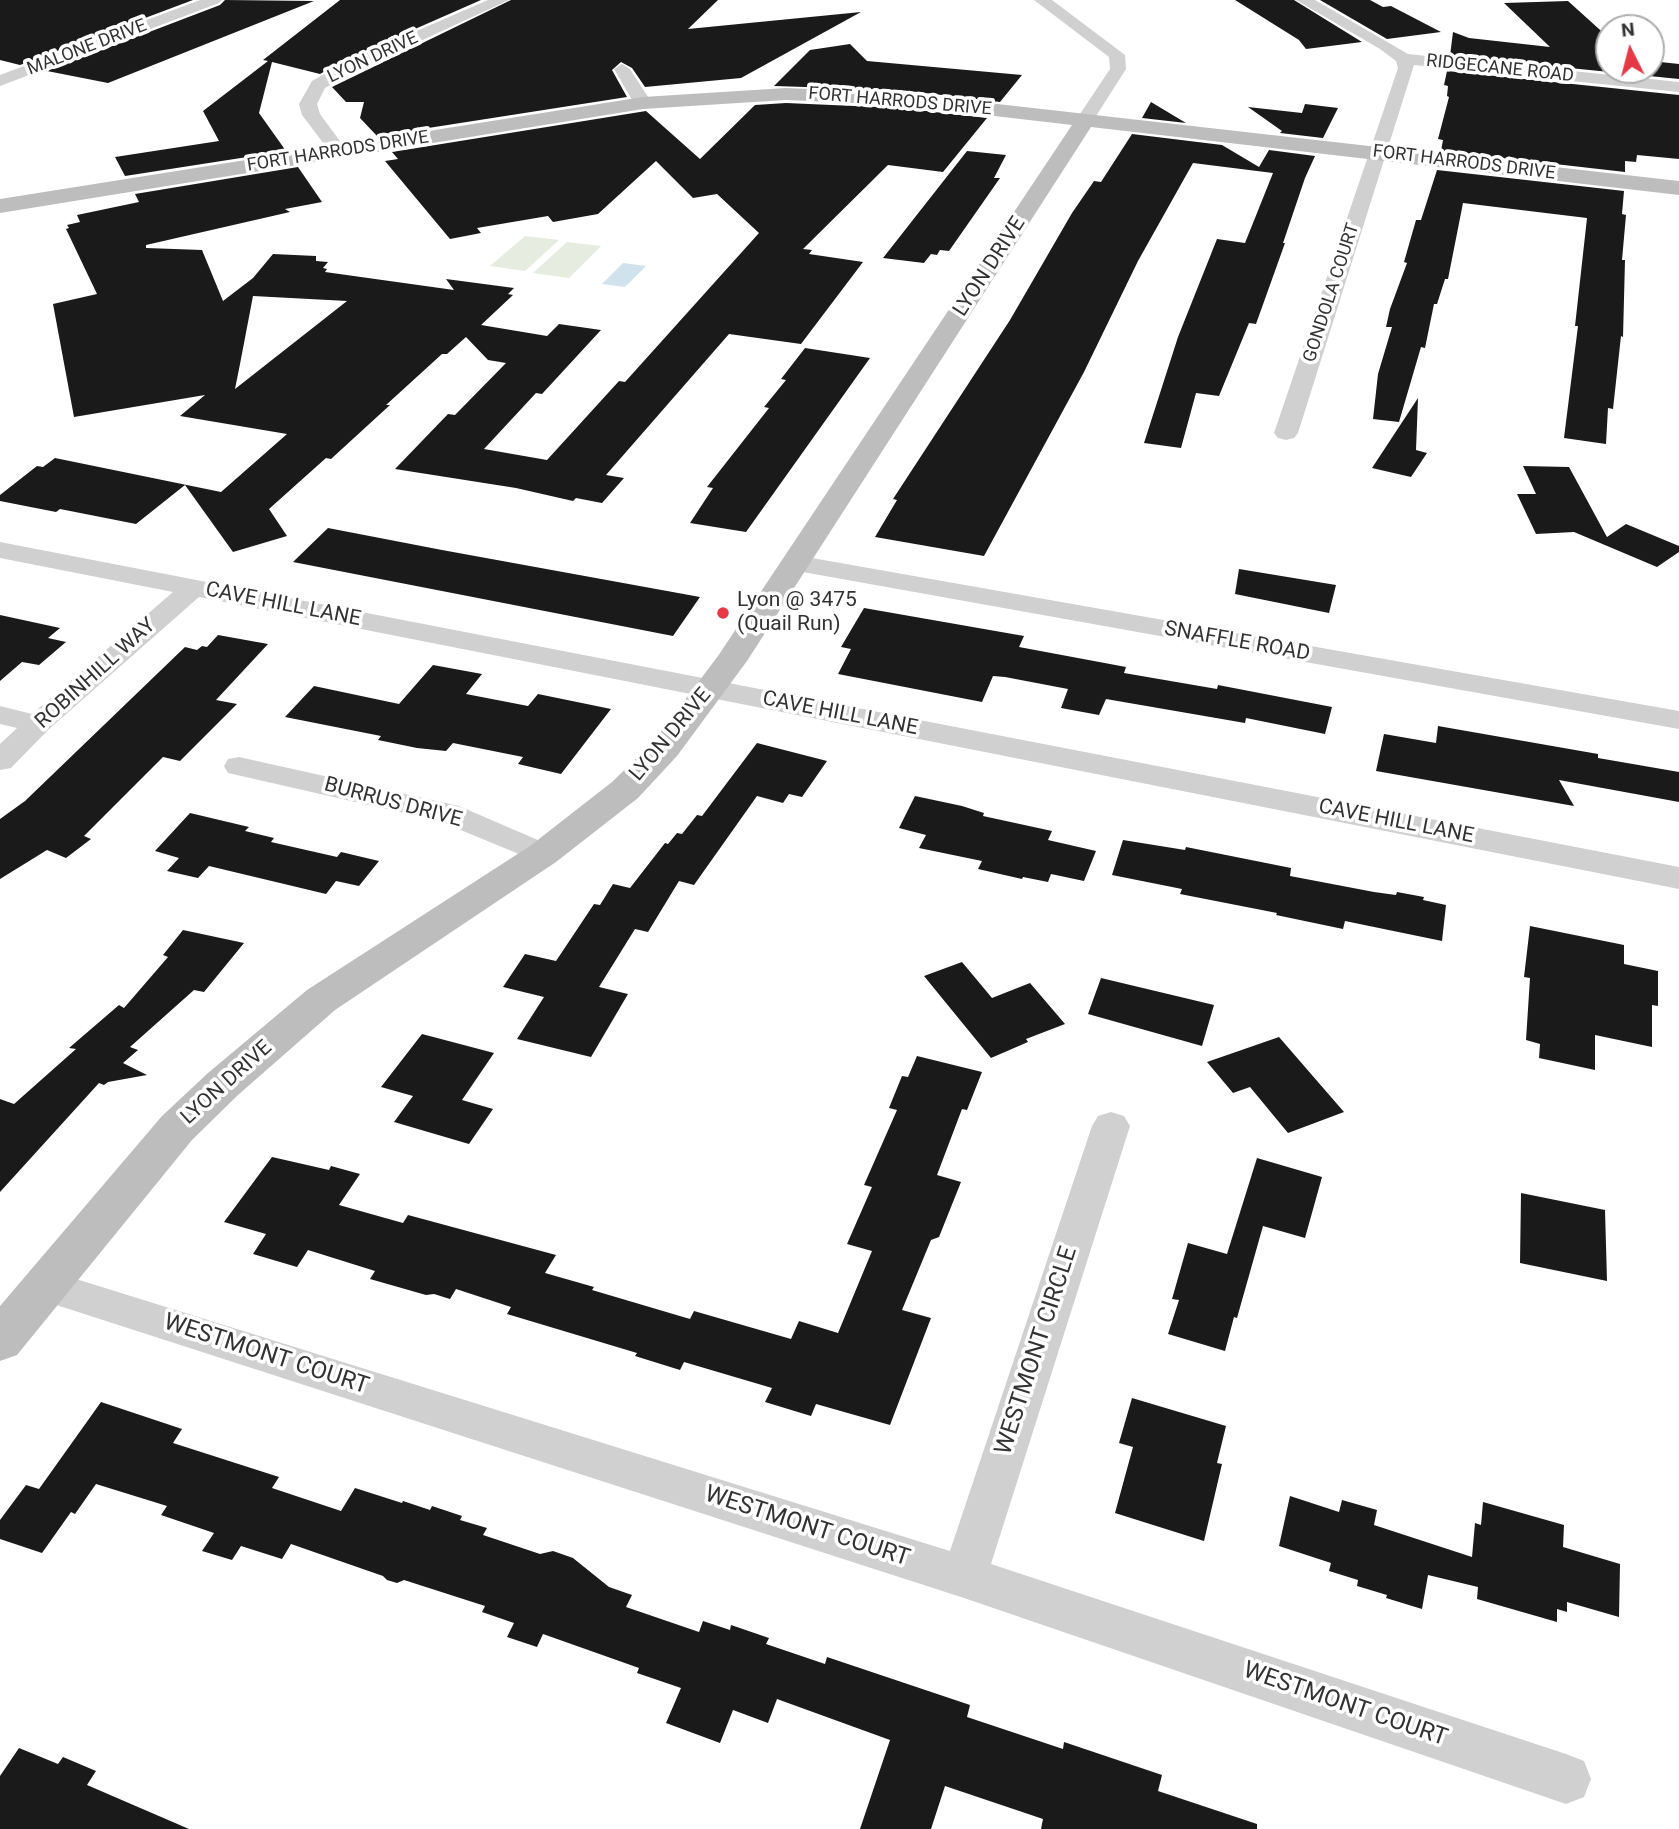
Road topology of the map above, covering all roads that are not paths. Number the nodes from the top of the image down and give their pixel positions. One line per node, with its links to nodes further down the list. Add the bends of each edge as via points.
1 (214, 0): 7 (street, MALONE DRIVE)
2 (500, 0): 11 (street, LYON DRIVE, via 317,85 308,104 311,115)
3 (1042, 0): 10 (street, LYON DRIVE, via 1117,55 1118,69)
4 (1304, 0): 5 (street)
5 (1404, 59): 8 (street, RIDGECANE ROAD); 12 (street, GONDOLA COURT, via 1406,68)
6 (621, 69): 9 (street)
7 (0, 81)
8 (1679, 87)
9 (643, 103): 10 (street, FORT HARRODS DRIVE, via 754,94 859,95); 11 (street, FORT HARRODS DRIVE)
10 (1086, 120): 12 (street, FORT HARRODS DRIVE); 17 (street, LYON DRIVE)
11 (340, 152): 14 (street, FORT HARRODS DRIVE)
12 (1377, 153): 13 (street, FORT HARRODS DRIVE); 15 (street, GONDOLA COURT)
13 (1679, 188)
14 (0, 206)
15 (1286, 433)
16 (0, 550): 18 (street, CAVE HILL LANE)
17 (795, 563): 19 (street, LYON DRIVE); 21 (street, SNAFFLE ROAD)
18 (193, 588): 19 (street, CAVE HILL LANE); 22 (street, ROBINHILL WAY)
19 (710, 688): 25 (street, LYON DRIVE, via 665,749 625,790); 26 (street, CAVE HILL LANE)
20 (0, 715): 22 (street)
21 (1679, 720)
22 (38, 724): 23 (street, ROBINHILL WAY)
23 (0, 761)
24 (239, 766): 25 (street, BURRUS DRIVE, via 448,813)
25 (543, 854): 28 (street, LYON DRIVE, via 321,1000 223,1084 177,1128)
26 (1679, 878)
27 (1111, 1126): 30 (street, WESTMONT CIRCLE)
28 (44, 1285): 29 (street, LYON DRIVE); 30 (street, WESTMONT COURT)
29 (0, 1341)
30 (964, 1577): 31 (street, WESTMONT COURT)
31 (1566, 1779)

